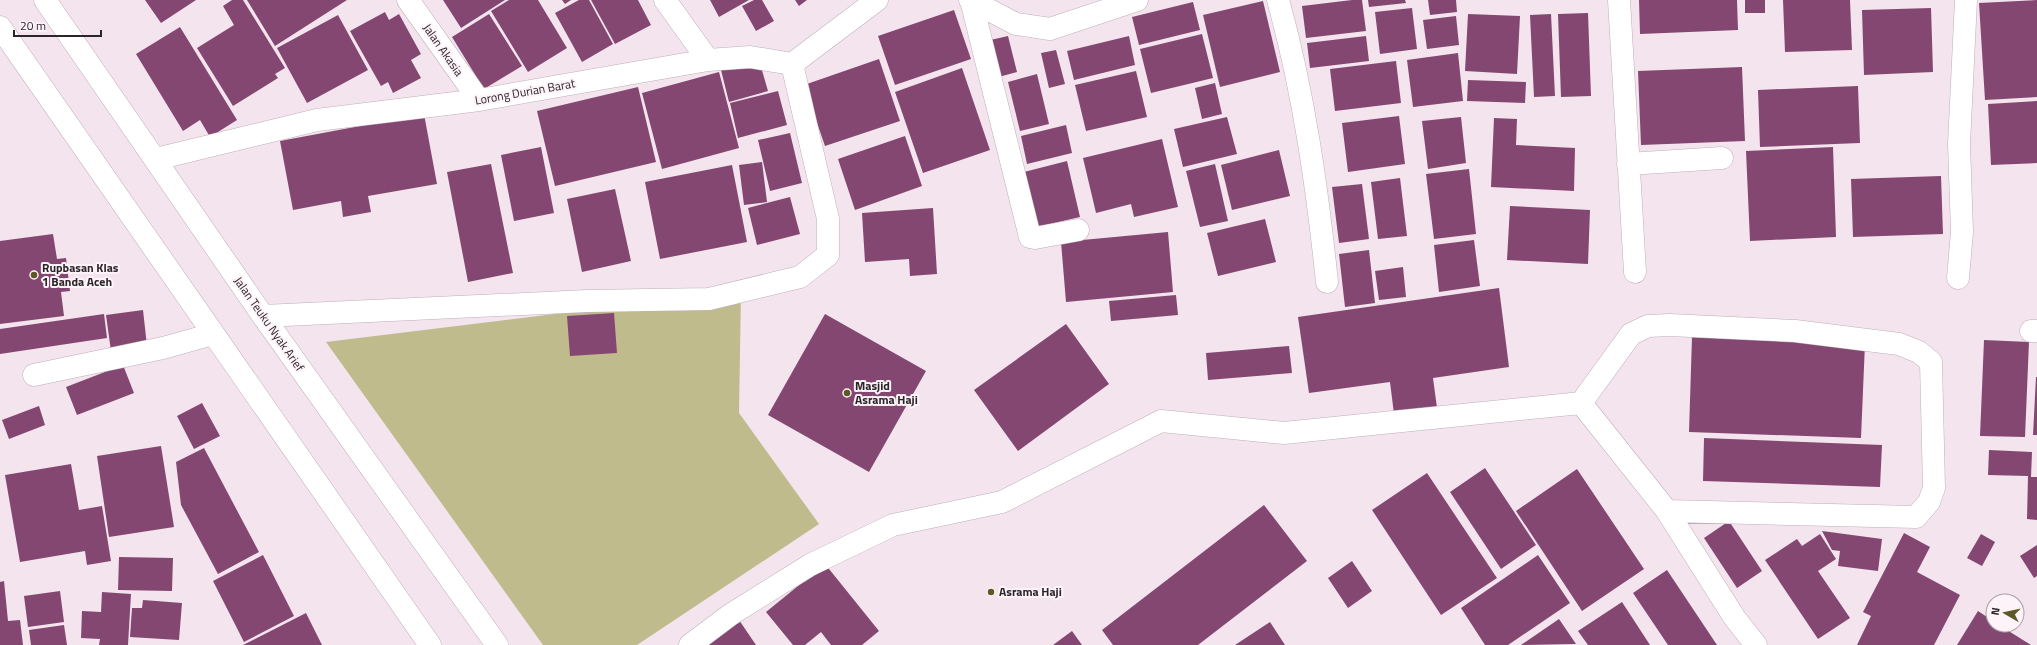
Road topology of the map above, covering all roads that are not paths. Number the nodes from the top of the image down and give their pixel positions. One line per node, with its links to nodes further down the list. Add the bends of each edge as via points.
1 (45, 0): 15 (main road, Jalan Teuku Nyak Arief)
2 (408, 0): 13 (main road, Jalan Akasia)
3 (665, 0): 11 (main road)
4 (877, 0): 12 (main road)
5 (971, 0): 6 (main road, via 1016,24 1050,29); 17 (main road, via 1030,237)
6 (1137, 0)
7 (1278, 0): 20 (main road, via 1309,134)
8 (1619, 0): 16 (main road)
9 (1966, 0): 19 (main road, via 1959,144 1962,232)
10 (0, 27): 22 (main road)
11 (708, 60): 12 (main road, Lorong Durian Barat, via 750,57); 13 (main road, Lorong Durian Barat)
12 (792, 64): 21 (main road, via 828,219 828,255 800,276 709,299 579,301)
13 (479, 100): 15 (main road, Lorong Durian Barat, via 317,120)
14 (1722, 158): 16 (main road)
15 (156, 159): 21 (main road, Jalan Teuku Nyak Arief)
16 (1628, 164): 18 (main road)
17 (1078, 230)
18 (1635, 272)
19 (1958, 278)
20 (1327, 282)
21 (263, 316): 27 (main road, Jalan Teuku Nyak Arief)
22 (213, 334): 23 (main road, via 164,348); 26 (main road)
23 (34, 375)
24 (1581, 403): 25 (main road); 25 (main road, via 1631,334 1648,326 1795,331 1899,344 1919,352 1931,362 1934,488 1928,502 1916,517); 28 (main road, via 1284,433 1161,421 1002,502 893,525 810,565 730,615)
25 (1667, 511): 29 (main road, via 1734,617)
26 (430, 645)
27 (497, 645)
28 (690, 645)
29 (1756, 645)

